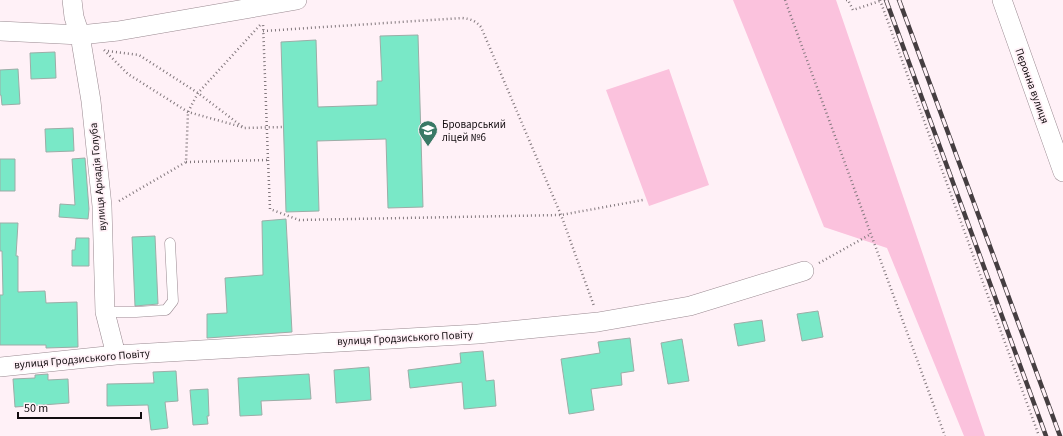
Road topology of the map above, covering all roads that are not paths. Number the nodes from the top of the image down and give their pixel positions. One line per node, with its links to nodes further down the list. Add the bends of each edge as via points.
1 (72, 0): 6 (street, вулиця Аркадія Голуба)
2 (297, 0): 4 (street)
3 (1002, 0): 7 (street, Перонна вулиця)
4 (256, 9): 6 (street)
5 (0, 31): 6 (street)
6 (80, 35): 10 (street, вулиця Аркадія Голуба, via 91,102 102,206)
7 (1063, 172)
8 (170, 243): 10 (lane, via 173,301 166,310)
9 (804, 271): 11 (street, вулиця Гродзиського Повіту, via 690,306 598,322 478,334)
10 (105, 312): 11 (street, вулиця Аркадія Голуба)
11 (116, 355): 12 (street, вулиця Гродзиського Повіту)
12 (0, 367)

